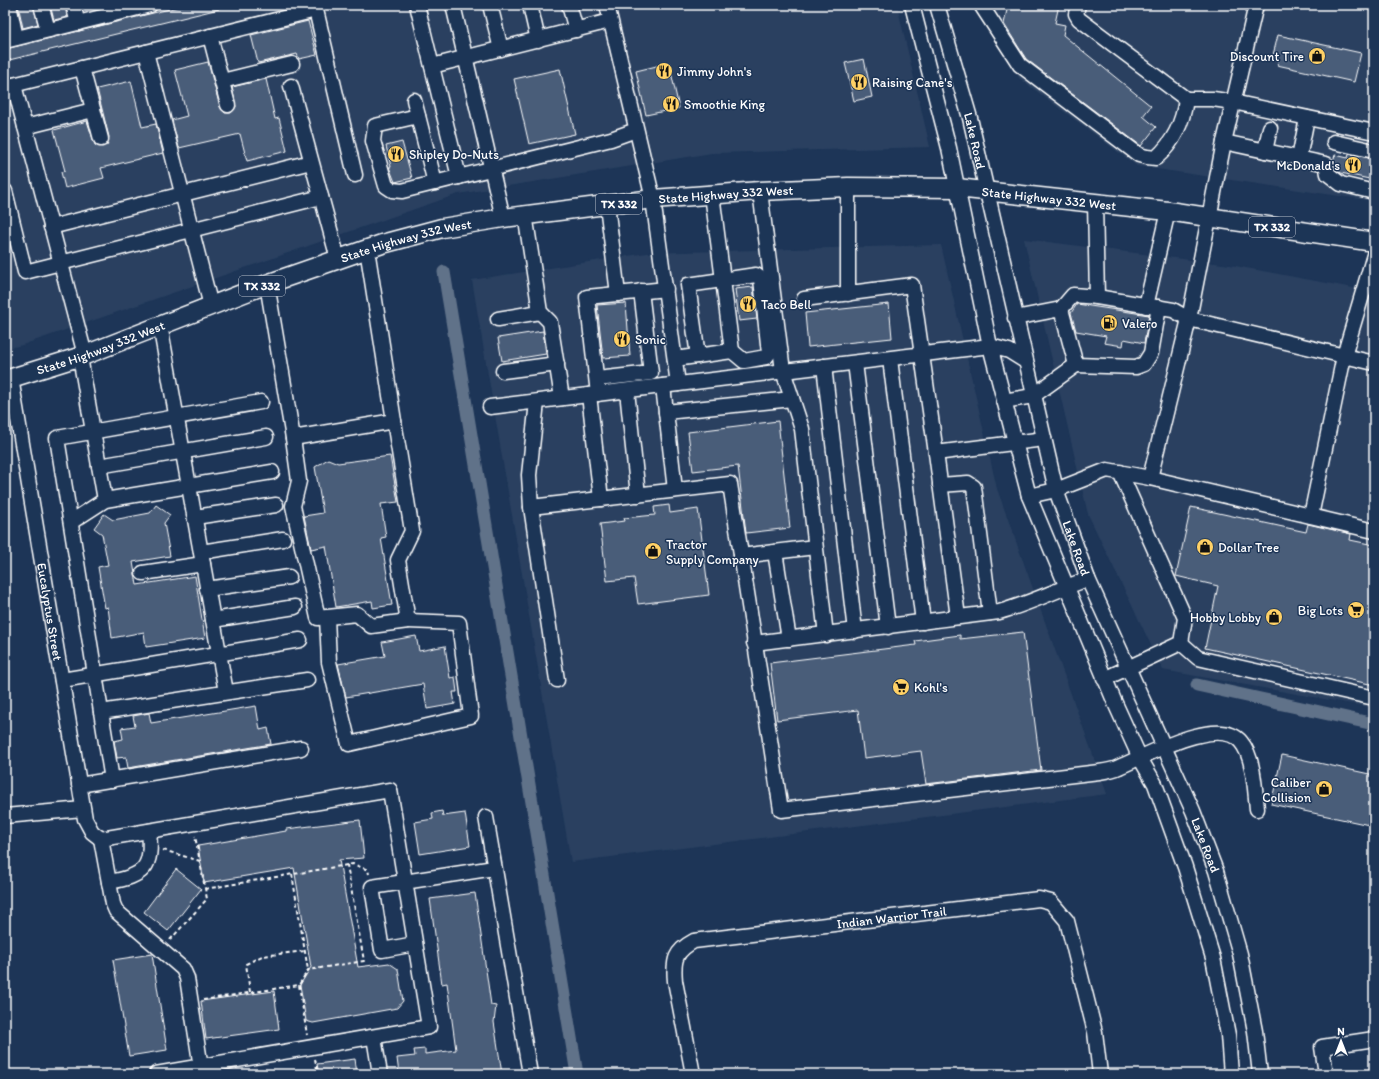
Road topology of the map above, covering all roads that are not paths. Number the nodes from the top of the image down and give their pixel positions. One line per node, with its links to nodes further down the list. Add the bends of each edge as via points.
1 (9, 5): 22 (street)
2 (41, 5): 19 (street)
3 (73, 5): 18 (street)
4 (417, 5): 28 (street)
5 (453, 5): 26 (street)
6 (490, 5): 24 (street)
7 (530, 5): 23 (street)
8 (569, 5): 20 (street)
9 (606, 5): 17 (street)
10 (912, 5): 58 (street, Lake Road)
11 (937, 5): 61 (street, Lake Road, via 970,118)
12 (981, 5): 33 (street, via 1020,65 1139,154 1156,158 1165,150 1177,131)
13 (1078, 5): 33 (street, via 1076,14 1079,19)
14 (1256, 5): 35 (street)
15 (142, 6): 16 (street)
16 (107, 10): 18 (street)
17 (610, 21): 20 (street); 43 (street)
18 (78, 23): 19 (street)
19 (48, 30): 22 (street)
20 (576, 30): 23 (street)
21 (210, 36): 25 (street); 30 (street); 54 (street, via 316,10)
22 (11, 39)
23 (538, 40): 24 (street)
24 (501, 49): 26 (street)
25 (146, 52): 29 (street); 63 (street)
26 (466, 58): 28 (street); 53 (street)
27 (292, 64): 30 (street)
28 (432, 66): 55 (street)
29 (82, 68): 31 (street); 37 (street)
30 (222, 80): 36 (street)
31 (9, 86): 41 (street)
32 (291, 86): 51 (street)
33 (1186, 99): 35 (street)
34 (414, 100): 38 (street)
35 (1233, 102): 39 (street); 46 (street)
36 (228, 105)
37 (93, 110): 41 (street); 45 (street)
38 (418, 116): 56 (street); 56 (street, via 375,126 373,141 386,186 392,190 402,191)
39 (1307, 118): 40 (street); 50 (street)
40 (1339, 125): 44 (street); 47 (street)
41 (25, 126): 73 (street)
42 (1270, 128): 48 (street)
43 (636, 130): 53 (street, via 611,139); 66 (street)
44 (1374, 132)
45 (101, 139)
46 (1224, 142): 48 (street); 71 (street)
47 (1334, 142): 49 (street); 52 (street)
48 (1265, 151): 50 (street)
49 (1374, 151)
50 (1299, 158): 52 (street)
51 (311, 162): 63 (street); 65 (street)
52 (1326, 164): 62 (street, via 1328,174 1341,184)
53 (491, 169): 55 (street); 72 (street)
54 (355, 175)
55 (459, 177): 56 (street)
56 (435, 183)
57 (848, 187): 58 (main road, State Highway 332 West / TX 332); 60 (main road, State Highway 332 West / TX 332); 85 (street)
58 (958, 188): 61 (main road, State Highway 332 West / TX 332); 96 (street, Lake Road)
59 (5, 191): 79 (street, via 25,272)
60 (760, 191): 64 (main road, State Highway 332 West / TX 332); 111 (street)
61 (986, 192): 67 (main road, State Highway 332 West / TX 332); 92 (street, Lake Road)
62 (1374, 192)
63 (182, 194): 73 (street); 74 (street)
64 (712, 194): 66 (main road, State Highway 332 West / TX 332); 80 (street)
65 (320, 197): 74 (street); 78 (street)
66 (653, 199): 68 (main road, State Highway 332 West / TX 332); 82 (street)
67 (1095, 203): 69 (main road, State Highway 332 West / TX 332); 86 (street)
68 (607, 206): 70 (main road, State Highway 332 West / TX 332); 84 (street)
69 (1168, 211): 71 (main road, State Highway 332 West / TX 332); 89 (street)
70 (525, 214): 72 (main road, State Highway 332 West / TX 332); 91 (street)
71 (1209, 217): 75 (main road, State Highway 332 West / TX 332); 94 (street)
72 (503, 218): 76 (main road, State Highway 332 West / TX 332, via 442,228)
73 (51, 227): 79 (street)
74 (191, 230): 79 (street); 88 (street)
75 (1374, 242)
76 (367, 249): 78 (main road, State Highway 332 West / TX 332); 127 (street)
77 (1374, 255): 101 (street)
78 (338, 258): 81 (main road, State Highway 332 West / TX 332)
79 (60, 262): 99 (street)
80 (723, 280): 97 (street); 97 (street, via 756,275 761,279 769,353 766,357 744,361); 100 (street, via 688,285)
81 (267, 284): 88 (main road, State Highway 332 West / TX 332); 130 (street)
82 (666, 289): 83 (street); 102 (street)
83 (641, 292): 84 (street); 113 (street, via 651,373)
84 (618, 294): 113 (street, via 588,297)
85 (848, 294): 87 (street); 98 (street, via 912,285)
86 (1097, 297): 89 (street); 90 (street, via 1074,295)
87 (804, 299)
88 (211, 306): 95 (main road, State Highway 332 West / TX 332)
89 (1153, 307): 94 (street, via 1173,310); 108 (street, via 1151,353 1144,364 1136,367)
90 (1061, 309): 92 (street); 108 (street)
91 (540, 312): 93 (street); 107 (street, via 550,322)
92 (1015, 318): 104 (street, Lake Road)
93 (498, 319)
94 (1189, 320): 101 (street); 138 (street)
95 (160, 326): 99 (main road, State Highway 332 West / TX 332); 126 (street)
96 (990, 346): 98 (street); 104 (street, via 1009,351); 121 (street, Lake Road)
97 (732, 351): 100 (street)
98 (923, 354): 103 (street); 134 (street)
99 (82, 356): 112 (main road, State Highway 332 West / TX 332); 128 (street)
100 (698, 356): 102 (street)
101 (1344, 356): 106 (street); 149 (street)
102 (675, 359): 114 (street)
103 (890, 359): 105 (street); 169 (street)
104 (1025, 361): 118 (street, Lake Road)
105 (855, 363): 109 (street); 170 (street)
106 (1374, 363)
107 (556, 364): 110 (street); 119 (street)
108 (1076, 365): 118 (street)
109 (824, 366): 111 (street); 171 (street)
110 (503, 371)
111 (783, 372): 114 (street); 120 (street)
112 (8, 379): 181 (street, Eucalyptus Street)
113 (597, 379): 117 (street)
114 (678, 384): 115 (street)
115 (663, 386): 116 (street); 125 (street)
116 (627, 390): 117 (street); 143 (street)
117 (594, 395): 119 (street); 145 (street)
118 (1033, 396): 121 (street); 131 (street, Lake Road)
119 (562, 398): 123 (street)
120 (792, 399): 125 (street); 154 (street, via 802,430)
121 (1004, 401): 132 (street, Lake Road)
122 (261, 402): 126 (street)
123 (537, 402): 124 (street); 148 (street, via 529,475)
124 (490, 407)
125 (666, 412): 141 (street)
126 (177, 417): 128 (street); 133 (street)
127 (394, 421): 130 (street); 168 (street, via 412,531 398,560)
128 (93, 431): 135 (street); 151 (street, via 57,438)
129 (266, 437): 133 (street)
130 (293, 438): 165 (street, via 299,481 293,506 318,618)
131 (1044, 439): 132 (street); 142 (street, Lake Road)
132 (1014, 443): 134 (street); 144 (street, Lake Road)
133 (183, 452): 135 (street); 139 (street)
134 (936, 453): 140 (street)
135 (99, 466): 146 (street)
136 (272, 472): 139 (street)
137 (1120, 472): 138 (street); 142 (street, via 1107,470); 176 (street, via 1185,618)
138 (1150, 478): 149 (street)
139 (189, 485): 146 (street); 150 (street)
140 (940, 485): 164 (street, via 968,483 974,487); 166 (street)
141 (675, 490): 143 (street); 156 (street, via 730,484)
142 (1056, 490): 144 (street); 160 (street, Lake Road)
143 (638, 495): 145 (street)
144 (1029, 496): 161 (street, Lake Road)
145 (601, 499): 148 (street)
146 (105, 500): 151 (street)
147 (276, 505): 150 (street)
148 (531, 507): 183 (street)
149 (1311, 516): 152 (street)
150 (195, 517): 157 (street)
151 (70, 522): 179 (street)
152 (1374, 531)
153 (283, 539): 157 (street)
154 (815, 547): 155 (street); 172 (street)
155 (775, 552): 156 (street); 173 (street)
156 (741, 556): 175 (street)
157 (202, 558): 158 (street); 162 (street)
158 (143, 573)
159 (289, 577): 162 (street)
160 (1088, 579): 161 (street); 178 (street, Lake Road)
161 (1066, 586): 164 (street, via 1020,606); 180 (street, Lake Road)
162 (207, 589): 167 (street)
163 (295, 607): 167 (street)
164 (990, 613): 166 (street)
165 (327, 617): 168 (street, via 357,614 371,626); 168 (street, via 329,662 349,744 472,716 459,623)
166 (958, 617): 169 (street)
167 (213, 620): 177 (street)
168 (408, 621)
169 (923, 622): 170 (street)
170 (888, 627): 171 (street)
171 (855, 631): 172 (street)
172 (826, 635): 173 (street)
173 (789, 639): 175 (street)
174 (300, 640): 177 (street)
175 (754, 643): 189 (street, via 781,810 1099,772 1118,768)
176 (1181, 643): 178 (street); 185 (street, via 1198,658)
177 (219, 653): 179 (street); 184 (street)
178 (1128, 667): 180 (street); 188 (street, Lake Road)
179 (95, 674): 181 (street); 186 (street)
180 (1104, 679): 189 (street, Lake Road)
181 (62, 680): 191 (street, Eucalyptus Street)
182 (307, 680): 184 (street)
183 (557, 680)
184 (226, 692): 186 (street)
185 (1374, 698)
186 (101, 712): 190 (street)
187 (301, 748): 190 (street)
188 (1164, 749): 189 (street); 193 (street, via 1189,737 1206,734 1231,735 1239,739 1248,754); 212 (street, Lake Road, via 1216,871 1240,954 1255,1031)
189 (1140, 758): 211 (street, Lake Road, via 1155,784 1185,867 1213,958 1228,1035)
190 (112, 780): 191 (street)
191 (80, 786): 192 (street, Eucalyptus Street)
192 (84, 809): 194 (street); 197 (street, Eucalyptus Street, via 85,819 92,832)
193 (1257, 809)
194 (5, 816)
195 (486, 817): 198 (street)
196 (149, 831): 197 (street); 199 (street, via 151,847 146,866 137,875 128,879); 200 (street, via 390,790)
197 (101, 839): 199 (street)
198 (494, 868): 200 (street); 207 (street)
199 (109, 882): 204 (street, via 116,911 182,969 186,978)
200 (405, 882): 201 (street); 201 (street, via 372,887 382,950)
201 (415, 944): 202 (street, via 429,1027)
202 (374, 1037): 204 (street); 206 (street)
203 (1374, 1039): 213 (street, via 1322,1047)
204 (202, 1070): 205 (street)
205 (156, 1074)
206 (380, 1074)
207 (530, 1074)
208 (693, 1074): 210 (street, Indian Warrior Trail, via 674,967 676,956 683,947 694,941 1039,899 1051,902 1067,921 1095,1032)
209 (1095, 1074): 210 (street)
210 (1100, 1074)
211 (1232, 1074)
212 (1260, 1074)
213 (1326, 1074)

